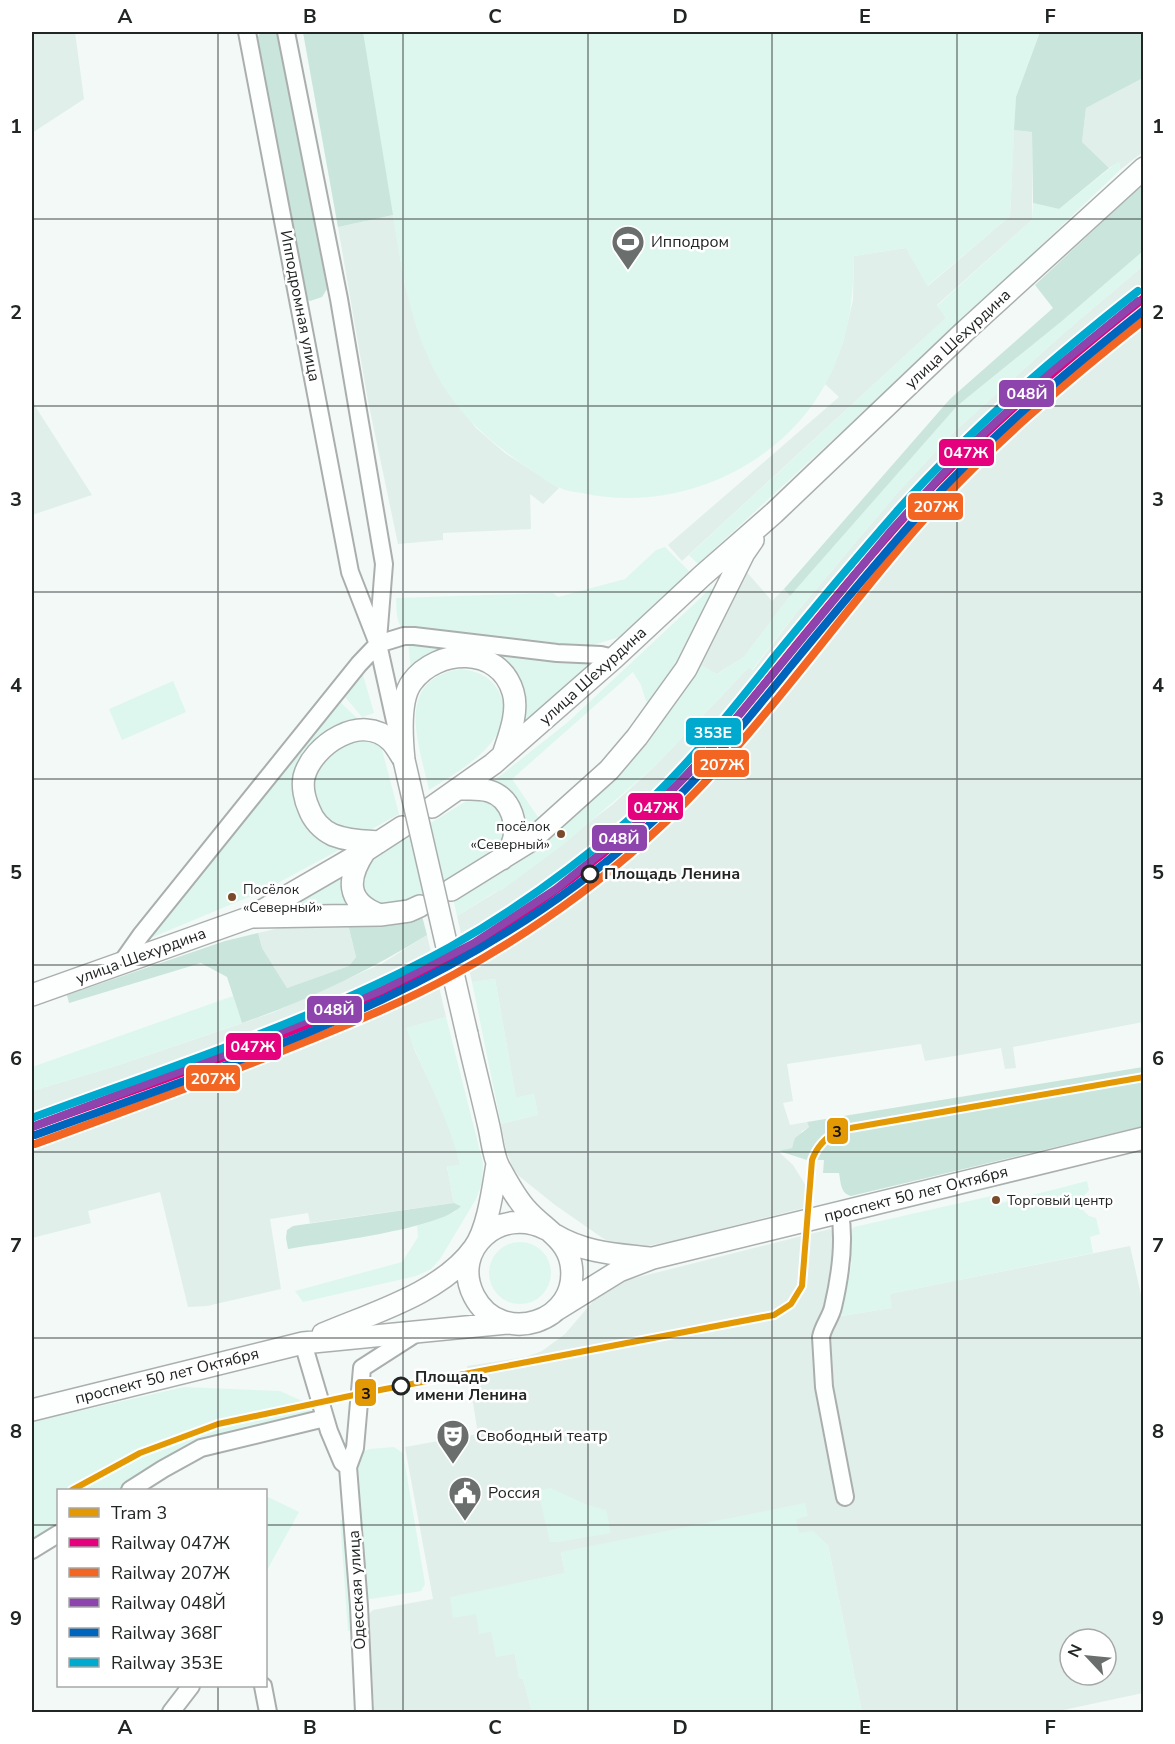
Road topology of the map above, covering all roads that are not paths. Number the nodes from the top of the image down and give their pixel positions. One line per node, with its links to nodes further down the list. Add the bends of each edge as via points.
1 (247, 32): 7 (street, Ипподромная улица, via 352,580)
2 (286, 32): 7 (street, via 339,299 384,564)
3 (1143, 168): 4 (main road, улица Шехурдина)
4 (774, 513): 5 (main road, улица Шехурдина); 6 (main road, улица Шехурдина, via 744,553)
5 (697, 580): 6 (main road, via 715,577 722,582); 8 (main road, улица Шехурдина)
6 (724, 595): 15 (main road, улица Шехурдина, via 686,669 637,737 609,770 550,824)
7 (378, 644): 8 (street, via 414,636); 10 (street); 20 (street, via 328,701)
8 (614, 658): 9 (main road, улица Шехурдина)
9 (503, 755): 10 (main road, via 514,716 513,691 489,663 463,656 429,665 410,684 401,732); 11 (main road, улица Шехурдина)
10 (404, 760): 14 (main road, via 390,740 360,729 348,732 321,750 305,774 305,798 322,828); 23 (main road, bridge)
11 (461, 789): 12 (main road, улица Шехурдина); 15 (main road, via 496,794 514,818 511,847)
12 (432, 807)
13 (402, 827): 14 (main road, улица Шехурдина)
14 (372, 846): 18 (main road, via 354,873 352,890 360,904); 19 (main road, улица Шехурдина)
15 (500, 862): 16 (main road, улица Шехурдина)
16 (451, 890)
17 (420, 906): 18 (main road, улица Шехурдина)
18 (380, 915): 19 (main road, улица Шехурдина)
19 (251, 917): 20 (main road, улица Шехурдина)
20 (122, 962): 21 (main road, улица Шехурдина)
21 (32, 995)
22 (1143, 1138): 24 (main road, проспект 50 лет Октября)
23 (497, 1164): 25 (main road, via 525,1208); 26 (main road)
24 (840, 1213): 27 (main road, проспект 50 лет Октября); 36 (street, via 840,1265 833,1309 821,1337 824,1387)
25 (550, 1231): 26 (main road, via 526,1222 504,1224 485,1235); 27 (main road, проспект 50 лет Октября, via 593,1251); 28 (main road, via 566,1250 572,1272 569,1290)
26 (475, 1247): 29 (main road, via 469,1270 472,1293 486,1312); 31 (main road, проспект 50 лет Октября, via 457,1268 421,1292)
27 (653, 1258): 28 (main road, проспект 50 лет Октября, via 620,1271)
28 (556, 1310): 29 (main road, via 533,1323)
29 (507, 1323): 30 (main road, проспект 50 лет Октября)
30 (420, 1331): 31 (main road, проспект 50 лет Октября); 34 (street, via 362,1368 355,1448)
31 (303, 1343): 32 (main road, проспект 50 лет Октября); 33 (street)
32 (32, 1410)
33 (325, 1418): 34 (street, via 334,1446); 35 (street, via 201,1448)
34 (348, 1467): 43 (street, Одесская улица)
35 (133, 1489)
36 (845, 1497)
37 (57, 1535): 38 (street)
38 (32, 1550)
39 (190, 1687): 41 (street)
40 (263, 1687): 42 (street)
41 (171, 1713)
42 (268, 1713)
43 (364, 1713)

